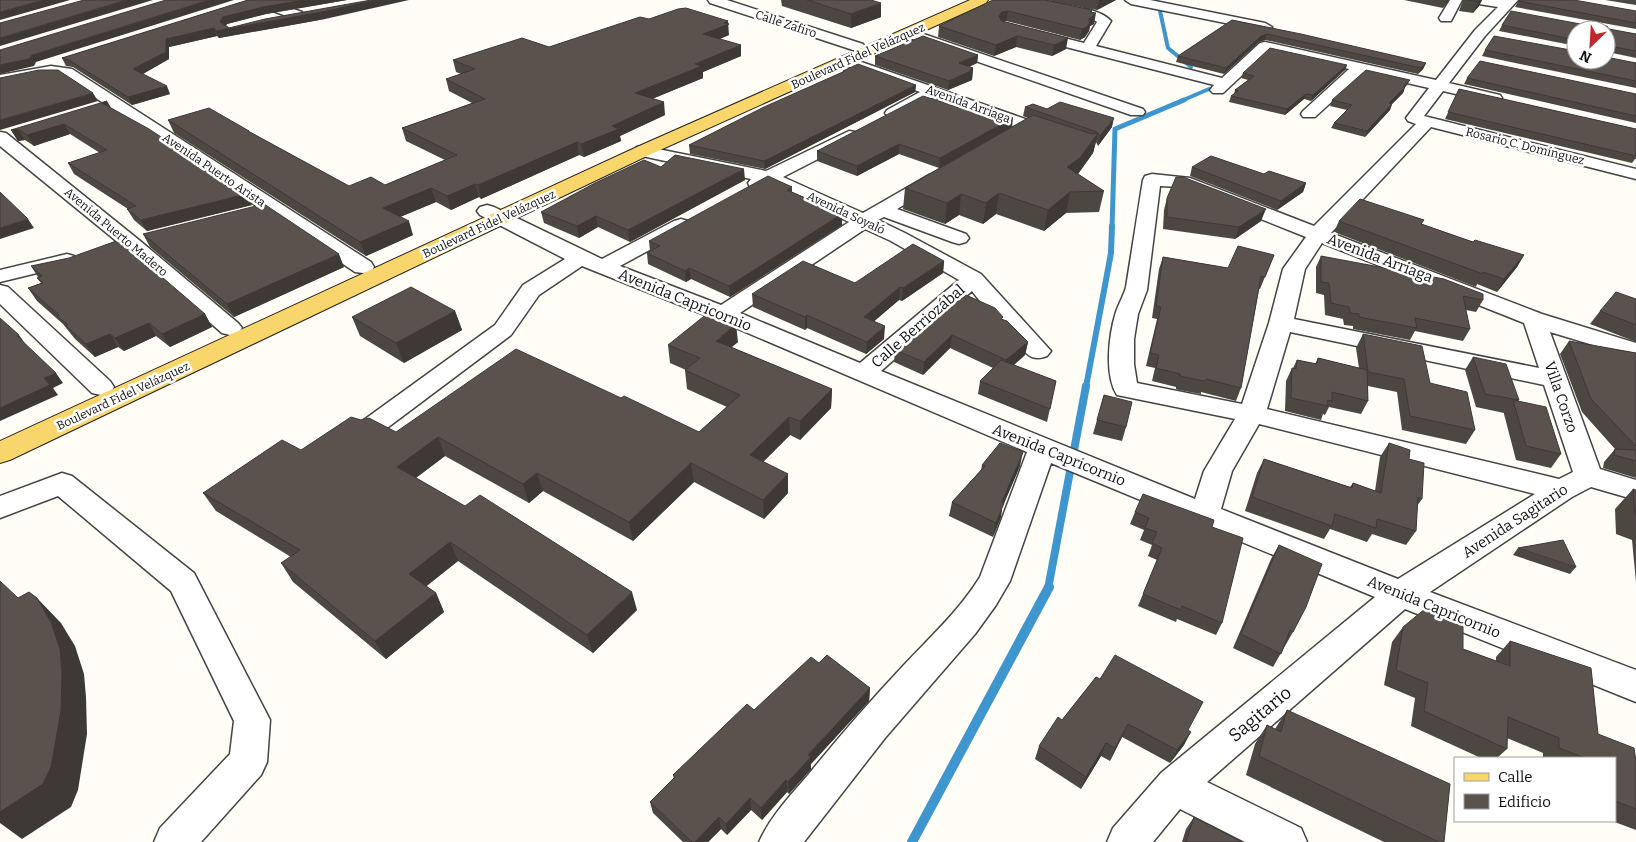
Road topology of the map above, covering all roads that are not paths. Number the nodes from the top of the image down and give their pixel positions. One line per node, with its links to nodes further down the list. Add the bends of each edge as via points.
1 (714, 0): 20 (street, Calle Zafiro)
2 (963, 0): 20 (main road, Boulevard Fidel Velázquez)
3 (980, 0): 15 (main road, Boulevard Fidel Velázquez)
4 (1023, 0): 21 (street, via 1095,15 1104,21)
5 (1131, 0): 14 (street)
6 (1456, 0): 12 (street)
7 (1476, 0): 9 (street)
8 (250, 1): 10 (street)
9 (1507, 5): 11 (street); 16 (street)
10 (278, 13): 10 (street, via 311,9 297,15)
11 (1522, 13)
12 (1446, 18)
13 (1015, 30): 21 (street)
14 (1280, 30)
15 (909, 33): 23 (main road, Boulevard Fidel Velázquez); 36 (street)
16 (1480, 33): 17 (street); 22 (street)
17 (1499, 37)
18 (1247, 42): 19 (street)
19 (1264, 46): 21 (street, via 1221,86); 27 (street)
20 (858, 47): 50 (main road, Boulevard Fidel Velázquez)
21 (1088, 48)
22 (1461, 58): 24 (street); 28 (street)
23 (847, 62): 32 (street, Avenida Arriaga); 43 (main road, Boulevard Fidel Velázquez)
24 (1480, 62)
25 (1432, 65): 28 (street)
26 (67, 66): 29 (street); 30 (street, via 59,71); 34 (street, Avenida Puerto Arista)
27 (1358, 69): 31 (street); 37 (street)
28 (1451, 70): 31 (street)
29 (0, 76)
30 (0, 80)
31 (1439, 86): 33 (street); 38 (street)
32 (934, 91): 39 (street, Avenida Arriaga); 46 (street)
33 (1514, 103)
34 (114, 104): 35 (street); 48 (street, Avenida Puerto Arista)
35 (95, 109)
36 (1136, 112)
37 (1309, 114)
38 (1421, 120): 45 (street, Rosario C. Domínguez); 54 (street)
39 (1029, 126): 41 (street); 42 (street, Avenida Arriaga)
40 (7, 136): 56 (street, Avenida Puerto Madero)
41 (1011, 136)
42 (1062, 138)
43 (643, 151): 46 (street, Avenida Soyaló); 50 (main road, Boulevard Fidel Velázquez)
44 (951, 170): 49 (street)
45 (1636, 174)
46 (768, 177): 47 (street); 53 (street, Avenida Soyaló)
47 (741, 192)
48 (272, 208): 51 (street); 58 (street, Avenida Puerto Arista)
49 (882, 210): 53 (street); 55 (street)
50 (494, 215): 57 (street, Avenida Capricornio); 58 (main road, Boulevard Fidel Velázquez); 77 (main road, Boulevard Fidel Velázquez)
51 (244, 216)
52 (698, 216): 59 (street)
53 (864, 222): 61 (street, Avenida Soyaló, via 898,236); 63 (street)
54 (1318, 234): 64 (street, Avenida Arriaga); 65 (street, via 1294,269); 73 (street, Avenida Arriaga, via 1183,182 1152,180 1136,290 1124,330 1121,369 1126,389)
55 (959, 238)
56 (142, 242): 60 (street); 66 (street, Avenida Puerto Madero)
57 (580, 258): 59 (street, Avenida Capricornio); 74 (street, via 530,290 503,330)
58 (363, 267): 66 (main road, Boulevard Fidel Velázquez)
59 (603, 267): 63 (street, Avenida Capricornio)
60 (0, 276)
61 (973, 279): 67 (street, Avenida Soyaló); 70 (street, Calle Berriozábal)
62 (0, 292): 72 (street)
63 (723, 314): 70 (street, Avenida Capricornio)
64 (1534, 319): 69 (street, Avenida Arriaga); 71 (street, Villa Corzo)
65 (1280, 322): 71 (street); 73 (street)
66 (230, 328): 72 (main road, Boulevard Fidel Velázquez)
67 (1019, 332): 68 (street)
68 (1039, 351)
69 (1636, 351)
70 (862, 374): 76 (street, Avenida Capricornio)
71 (1555, 379): 78 (street, Villa Corzo)
72 (101, 387): 75 (main road, Boulevard Fidel Velázquez)
73 (1252, 414): 79 (street); 82 (street, via 1218,471)
74 (370, 428)
75 (0, 433)
76 (1046, 450): 82 (street, Avenida Capricornio); 87 (street, via 988,593 824,782)
77 (0, 454)
78 (1588, 476): 79 (street, Avenida Sagitario); 80 (street)
79 (1562, 490): 83 (street, Avenida Sagitario)
80 (1636, 490)
81 (0, 507): 86 (street, via 62,483 184,582 252,720 248,762)
82 (1205, 514): 83 (street, Avenida Capricornio)
83 (1401, 594): 84 (street, Avenida Capricornio); 85 (street, Sagitario)
84 (1636, 686)
85 (1174, 786): 88 (street, Sagitario); 89 (street)
86 (174, 842)
87 (779, 842)
88 (1127, 842)
89 (1287, 842)

